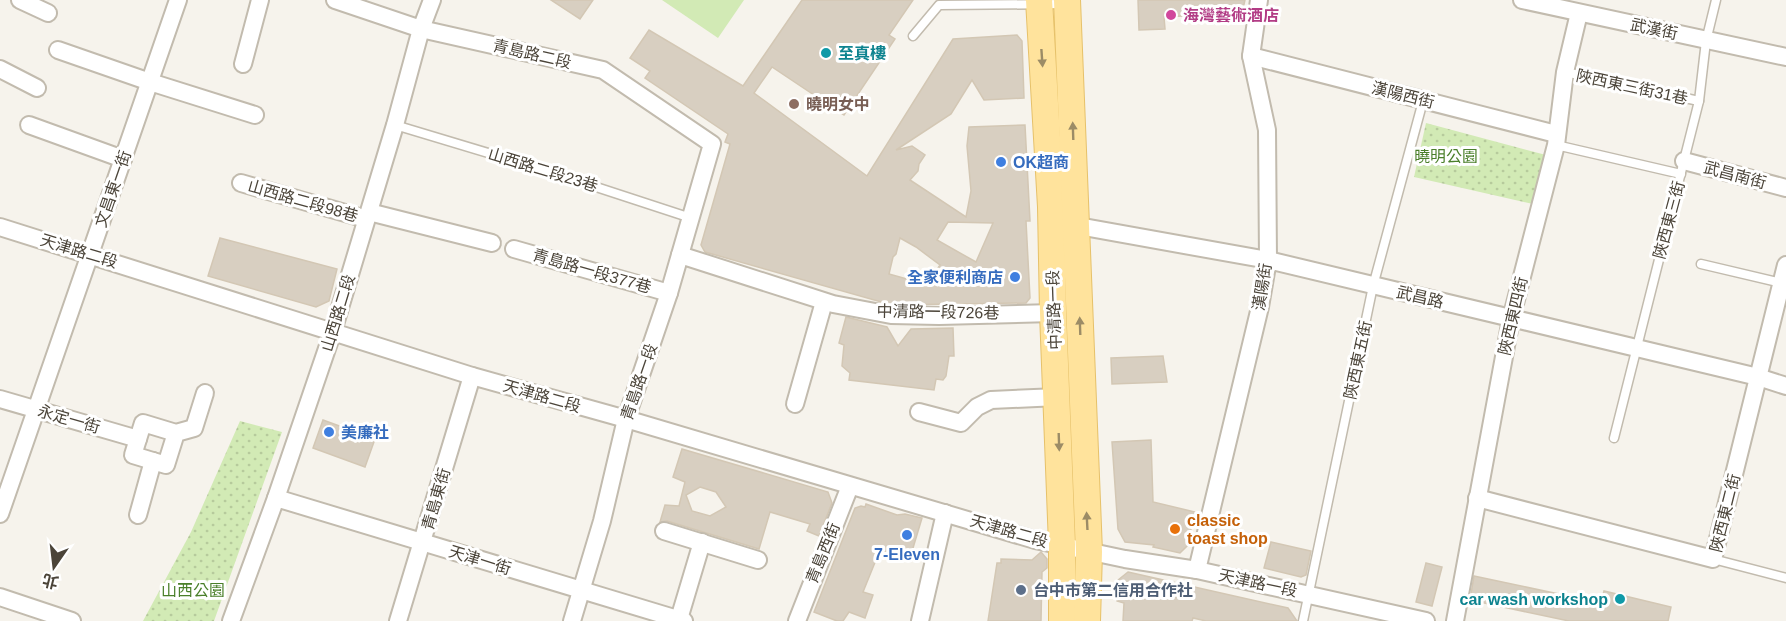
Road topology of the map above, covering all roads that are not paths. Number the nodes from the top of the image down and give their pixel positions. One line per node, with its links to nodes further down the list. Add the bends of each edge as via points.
1 (20, 0): 11 (street)
2 (178, 0): 22 (street, 文昌東一街)
3 (260, 0): 19 (street)
4 (334, 0): 13 (street, 青島路二段)
5 (432, 0): 13 (street, 山西路二段)
6 (1258, 0): 17 (street, 漢陽街)
7 (1522, 0): 12 (street, 武漢街)
8 (1716, 0): 15 (lane, 陜西東三街)
9 (1039, 2): 10 (lane); 14 (lane, via 939,5); 37 (main road, 中清路一段, one-way to 37)
10 (1067, 2): 38 (main road, 中清路一段, one-way to 10)
11 (48, 13)
12 (1579, 13): 15 (street, 武漢街); 21 (street, 陜西東四街)
13 (421, 29): 28 (street, 山西路二段); 30 (street, 青島路二段, via 603,70)
14 (913, 36)
15 (1706, 41): 18 (street, 武漢街); 25 (lane, 陜西東三街)
16 (58, 50): 22 (street)
17 (1251, 56): 24 (street, 漢陽西街); 44 (street, 漢陽街, via 1267,130)
18 (1786, 57)
19 (243, 64)
20 (0, 69): 23 (street)
21 (1565, 72): 25 (lane, 陜西東三街31巷); 29 (street, 陜西東四街)
22 (150, 82): 26 (street); 31 (street, 文昌東一街)
23 (37, 88)
24 (1423, 101): 29 (street, 漢陽西街); 48 (lane, 陝西東五街)
25 (1699, 101): 32 (lane, 陜西東三街)
26 (255, 115)
27 (29, 125): 31 (street)
28 (395, 125): 35 (street, 山西路二段); 36 (lane, 山西路二段23巷)
29 (1556, 139): 32 (lane); 52 (street, 陜西東四街)
30 (712, 144): 36 (street, 青島路一段)
31 (123, 159): 42 (street, 文昌東一街)
32 (1682, 168): 34 (street, 武昌南街); 54 (lane, 陜西東三街)
33 (241, 183): 35 (street, 山西路二段98巷)
34 (1786, 189)
35 (367, 216): 40 (street, 山西路二段98巷); 53 (street, 山西路二段)
36 (691, 218): 43 (street, 青島路一段)
37 (1051, 222): 38 (street, 武昌路); 51 (main road, 中清路一段)
38 (1077, 226): 44 (street, 武昌路); 79 (main road, 中清路一段, one-way to 38)
39 (0, 227): 42 (street, 天津路二段)
40 (492, 243)
41 (514, 249): 49 (street, 青島路一段377巷)
42 (90, 254): 53 (street, 天津路二段); 62 (street, 文昌東一街)
43 (680, 255): 49 (street, 青島路一段); 50 (street, 中清路一段726巷)
44 (1268, 260): 48 (street, 武昌路); 82 (street, 漢陽街)
45 (1701, 264): 47 (lane)
46 (1786, 265): 47 (street, 陜西東二街)
47 (1782, 283): 56 (street, 陜西東二街)
48 (1373, 286): 52 (street, 武昌路); 85 (lane, 陝西東五街)
49 (669, 293): 64 (street, 青島路一段)
50 (824, 302): 51 (street, 中清路一段726巷, via 891,315); 61 (street)
51 (1053, 313): 59 (main road, 中清路一段)
52 (1511, 318): 54 (street, 武昌路); 71 (street, 陜西東四街)
53 (333, 331): 55 (street, 天津路二段); 70 (street, 山西路二段)
54 (1635, 349): 56 (street, 武昌路); 66 (lane, 陜西東三街)
55 (472, 376): 64 (street, 天津路二段); 76 (street, 青島東街)
56 (1758, 377): 57 (street, 武昌路); 80 (street, 陜西東二街)
57 (1786, 386)
58 (205, 393): 65 (street, via 194,428)
59 (1058, 397): 63 (street, via 991,400 978,406 961,423); 78 (main road, 中清路一段, one-way to 78)
60 (0, 399): 62 (street, 永定一街)
61 (795, 404)
62 (36, 409): 67 (street, 永定一街); 73 (street, 文昌東一街)
63 (919, 412)
64 (626, 419): 69 (street, 天津路二段); 84 (street, 青島路一段)
65 (176, 433): 67 (street, via 143,423); 68 (street, via 165,465)
66 (1614, 438)
67 (138, 439): 68 (street, via 133,455)
68 (153, 461): 74 (street)
69 (850, 486): 72 (street, 天津路二段); 92 (street, 青島西街)
70 (276, 498): 76 (street, 天津一街); 89 (street, 山西路二段)
71 (1477, 498): 80 (street, 陜西東二街); 98 (street, 陜西東四街)
72 (945, 513): 78 (street, 天津路二段); 93 (street)
73 (0, 514)
74 (138, 515)
75 (664, 531): 77 (street)
76 (423, 542): 84 (street, 天津一街); 90 (street, 青島東街)
77 (702, 542): 81 (street); 87 (street)
78 (1062, 545): 79 (street, 天津路二段); 94 (main road, 中清路一段)
79 (1089, 552): 82 (street, 天津路一段); 95 (main road, 中清路一段)
80 (1713, 559): 83 (lane)
81 (759, 560)
82 (1197, 570): 85 (street, 天津路一段)
83 (1786, 578)
84 (581, 590): 87 (street, 天津一街); 91 (street, 青島路一段)
85 (1310, 593): 96 (lane, 陝西東五街); 97 (street, 天津路一段)
86 (0, 597): 88 (street)
87 (681, 620)
88 (72, 621)
89 (231, 621)
90 (398, 621)
91 (572, 621)
92 (797, 621)
93 (920, 621)
94 (1062, 621)
95 (1087, 621)
96 (1303, 621)
97 (1426, 621)
98 (1455, 621)

